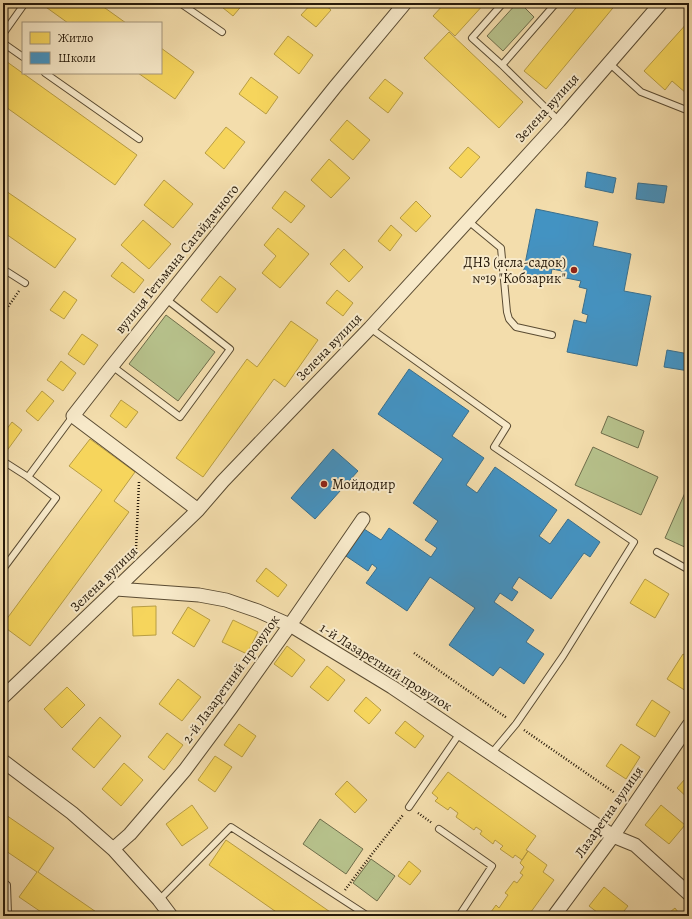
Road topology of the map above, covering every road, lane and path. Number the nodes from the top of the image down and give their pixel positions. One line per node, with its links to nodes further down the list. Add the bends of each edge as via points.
1 (25, 3): 8 (lane)
2 (180, 3): 7 (lane)
3 (405, 3): 20 (street, вулиця Гетьмана Сагайдачного)
4 (503, 3): 12 (lane, via 472,38)
5 (556, 3): 12 (lane)
6 (661, 3): 11 (street, Зелена вулиця)
7 (222, 32)
8 (3, 34)
9 (3, 43): 10 (lane)
10 (22, 56)
11 (609, 63): 14 (lane, via 641,92); 15 (street, Зелена вулиця)
12 (502, 65): 15 (lane)
13 (47, 74): 16 (lane)
14 (689, 111)
15 (558, 121): 17 (street, Зелена вулиця)
16 (139, 139)
17 (468, 220): 22 (street, Зелена вулиця); 23 (lane, via 501,248 509,319 516,327)
18 (3, 269): 19 (lane)
19 (25, 283): 21 (path)
20 (166, 299): 24 (street, вулиця Гетьмана Сагайдачного); 24 (lane, via 230,349 180,417)
21 (3, 314)
22 (370, 328): 29 (street, Зелена вулиця); 40 (lane, via 507,426 494,447 634,542 563,656)
23 (552, 334)
24 (112, 366): 25 (street, вулиця Гетьмана Сагайдачного)
25 (74, 416): 27 (street); 28 (lane)
26 (3, 461): 28 (lane)
27 (140, 466): 29 (street); 31 (path)
28 (28, 477): 33 (lane, via 56,498)
29 (198, 510): 35 (street, Зелена вулиця)
30 (363, 519): 36 (street, 2-й Лазаретний провулок)
31 (136, 552)
32 (657, 552): 34 (lane)
33 (3, 569)
34 (689, 570)
35 (116, 589): 36 (street, 1-й Лазаретний провулок, via 199,595 226,600); 37 (street, Зелена вулиця)
36 (290, 625): 39 (street, 1-й Лазаретний провулок, via 392,687); 45 (street, 2-й Лазаретний провулок, via 185,770 130,834)
37 (3, 697)
38 (689, 725): 44 (street, Лазаретна вулиця)
39 (460, 733): 40 (street, 1-й Лазаретний провулок); 42 (lane)
40 (492, 754): 44 (street, 1-й Лазаретний провулок)
41 (3, 761): 45 (street, via 72,813)
42 (409, 807): 43 (path); 48 (path)
43 (439, 829): 53 (lane, via 492,866)
44 (613, 836): 47 (street, 1-й Лазаретний провулок, via 635,845); 54 (street, Лазаретна вулиця)
45 (113, 849): 49 (street)
46 (3, 882): 50 (lane, via 7,885 8,914)
47 (689, 894)
48 (340, 897): 49 (lane, via 231,827); 52 (lane)
49 (159, 900): 51 (street)
50 (11, 916)
51 (171, 916)
52 (368, 916)
53 (459, 916)
54 (554, 916)

